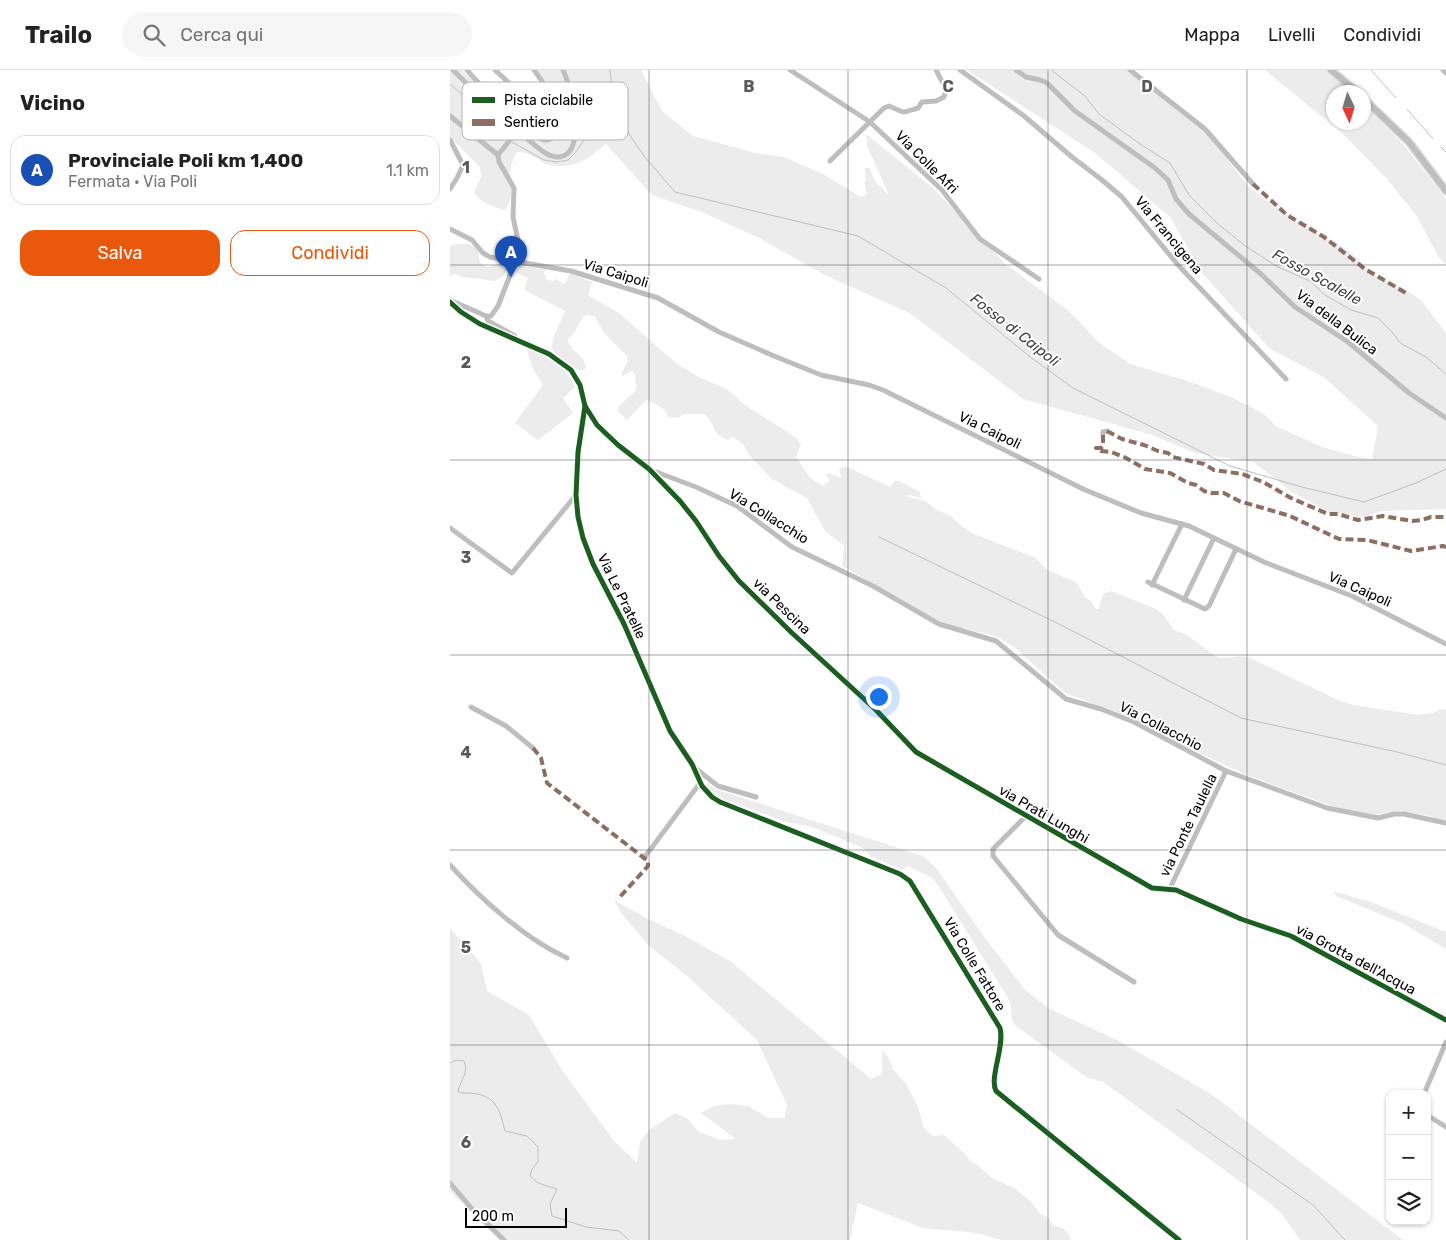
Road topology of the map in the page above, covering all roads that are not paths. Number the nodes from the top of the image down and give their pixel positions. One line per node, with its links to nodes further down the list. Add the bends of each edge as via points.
1 (453, 70): 14 (street)
2 (467, 70): 15 (street)
3 (495, 70): 16 (street)
4 (534, 70): 17 (street)
5 (563, 70): 18 (street)
6 (790, 70): 22 (street, Via Colle Afri)
7 (936, 70): 22 (street, via 946,90 942,99 922,102 918,108 902,113 885,107)
8 (960, 70): 40 (street, Via Francigena, via 1024,116 1127,202 1178,265)
9 (1016, 70): 42 (street, Via della Bulica, via 1026,77 1045,82 1075,111 1157,170 1168,180 1176,199 1189,214 1265,277 1297,309 1348,342 1413,396)
10 (1130, 70): 31 (street, via 1202,126)
11 (1331, 70): 19 (main road)
12 (1443, 70): 13 (street)
13 (1446, 73)
14 (465, 82)
15 (478, 82)
16 (507, 82)
17 (541, 82)
18 (568, 82)
19 (1349, 85)
20 (1371, 106): 33 (main road, via 1409,142)
21 (450, 116): 23 (street)
22 (870, 122): 30 (street); 36 (street, Via Colle Afri, via 942,190 980,239)
23 (462, 125)
24 (450, 140): 32 (street, via 463,165)
25 (481, 140): 29 (street)
26 (509, 140): 29 (street)
27 (526, 140): 28 (street, via 552,156 561,157 571,151)
28 (574, 140)
29 (498, 153): 35 (street, via 499,162 515,189 513,217 520,248)
30 (830, 161)
31 (1253, 184)
32 (450, 189)
33 (1446, 191)
34 (450, 229): 35 (street, Via Caipoli, via 472,240 487,256)
35 (515, 261): 38 (street, via 496,310 492,316); 47 (street, Via Caipoli, via 575,272 662,300 726,336 821,374 884,390 1087,490 1140,513)
36 (1039, 279)
37 (450, 301): 38 (street); 39 (street, via 484,326)
38 (486, 316): 39 (street)
39 (522, 341): 41 (street, via 549,354 571,370 580,385)
40 (1286, 379)
41 (585, 406): 45 (street, via 600,429); 46 (street, Via Le Pratelle)
42 (1446, 418)
43 (1107, 431): 44 (street)
44 (1103, 435)
45 (649, 469): 55 (street, via Pescina, via 690,513 734,576); 57 (street, Via Collacchio, via 737,506 792,547 873,586 942,626 998,642 1068,700 1134,722)
46 (576, 495): 48 (street, via 513,572); 56 (street, Via Le Pratelle, via 580,528 593,564 624,624 670,731)
47 (1182, 524): 49 (street, Via Caipoli); 51 (street, via 1150,584)
48 (450, 528)
49 (1214, 538): 50 (street, Via Caipoli); 51 (street)
50 (1236, 549): 51 (street, via 1209,606 1205,609); 52 (street, Via Caipoli, via 1357,598)
51 (1184, 600)
52 (1446, 644)
53 (470, 708): 54 (street, via 509,728)
54 (533, 748)
55 (912, 748): 60 (street, via Prati Lunghi)
56 (693, 766): 58 (street, Via Le Pratelle); 59 (street, via 718,786)
57 (1226, 771): 61 (street, Via Collacchio, via 1327,808 1378,818 1406,814); 64 (street, via Ponte Taulella)
58 (700, 783): 62 (street); 74 (street, Via Colle Fattore, via 720,802 900,874 910,881 1000,1028 994,1083 996,1091)
59 (756, 797)
60 (1026, 816): 64 (street, via Prati Lunghi, via 1148,886); 66 (street, via 993,849 994,857 1058,935)
61 (1446, 823)
62 (644, 858)
63 (450, 865): 65 (street, via 483,899 544,946)
64 (1170, 888): 67 (street, via Grotta dell'Acqua, via 1298,939)
65 (567, 958)
66 (1134, 982)
67 (1446, 1020)
68 (1446, 1042): 69 (street)
69 (1426, 1090)
70 (1431, 1118): 71 (street)
71 (1446, 1127)
72 (450, 1182): 73 (street)
73 (504, 1240)
74 (1179, 1240)

